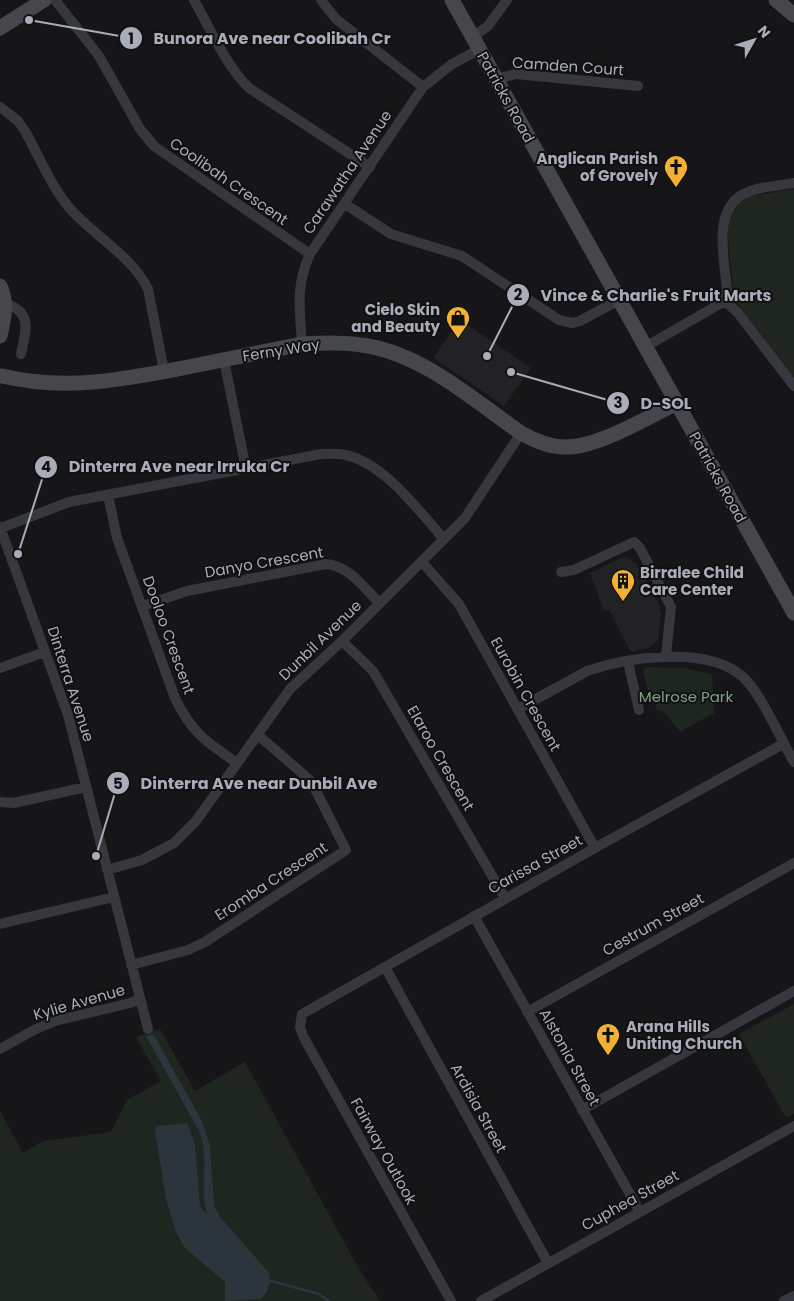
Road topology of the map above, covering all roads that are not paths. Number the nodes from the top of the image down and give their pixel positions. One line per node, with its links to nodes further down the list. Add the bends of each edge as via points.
1 (44, 0): 9 (street)
2 (55, 0): 18 (street, Coolibah Crescent, via 99,56 140,129 154,146)
3 (194, 0): 15 (street, via 229,62 249,88)
4 (321, 0): 13 (street, via 336,19)
5 (452, 0): 10 (street, Patricks Road)
6 (507, 0): 10 (street, Carawatha Avenue)
7 (776, 0): 8 (street)
8 (794, 15)
9 (0, 28)
10 (476, 43): 11 (street, Patricks Road); 13 (street, Carawatha Avenue)
11 (496, 79): 12 (street, Camden Court, via 516,74); 20 (street, Patricks Road)
12 (638, 86)
13 (422, 87): 15 (street, Carawatha Avenue)
14 (0, 107): 28 (street, via 25,131 65,203 143,278)
15 (370, 167): 17 (street, Carawatha Avenue)
16 (794, 184): 21 (street, via 750,191 730,206 723,223)
17 (345, 204): 18 (street, Carawatha Avenue); 20 (street, via 390,234 462,256 566,323 580,321)
18 (310, 254): 24 (street, Carawatha Avenue, via 301,274 299,290)
19 (0, 286): 22 (street)
20 (619, 300): 25 (street, Patricks Road)
21 (725, 300): 25 (street); 30 (street)
22 (5, 303): 23 (street); 26 (street, via 19,308 25,318)
23 (0, 336)
24 (302, 344): 27 (street, Ferny Way); 32 (street, Ferny Way, via 368,346 401,356 431,371)
25 (645, 347): 31 (street, Patricks Road)
26 (22, 354)
27 (224, 360): 28 (street, Ferny Way); 33 (street)
28 (164, 372): 29 (street, Ferny Way, via 100,383 65,385 30,383)
29 (1, 374)
30 (794, 386)
31 (676, 402): 32 (street, Ferny Way, via 577,447 550,446); 42 (street, Patricks Road)
32 (521, 433): 36 (street, Dunbil Avenue, via 465,518)
33 (246, 469): 34 (street); 36 (street, via 322,454 345,455 364,461 378,470)
34 (108, 495): 35 (street, via 69,502); 41 (street, Dooloo Crescent, via 117,538)
35 (0, 528): 37 (street, Dinterra Avenue)
36 (444, 539): 38 (street, Dunbil Avenue)
37 (3, 547): 44 (street, Dinterra Avenue)
38 (422, 562): 40 (street, Dunbil Avenue); 48 (street, Eurobin Crescent, via 459,604)
39 (561, 572): 45 (street, via 574,570 634,542 671,607)
40 (379, 603): 41 (street, Danyo Crescent, via 346,570 326,564 187,591); 43 (street, Dunbil Avenue)
41 (143, 606): 53 (street, Dooloo Crescent, via 175,698 186,720 200,737)
42 (794, 613)
43 (342, 642): 50 (street, Dunbil Avenue, via 290,689); 60 (street, Elaroo Crescent, via 373,671)
44 (45, 652): 47 (street); 54 (street, Dinterra Avenue, via 68,715)
45 (666, 656): 46 (street); 51 (street, via 731,668 751,686)
46 (628, 662): 48 (street, via 587,671); 49 (street)
47 (0, 668)
48 (518, 709): 56 (street, Eurobin Crescent)
49 (639, 710)
50 (258, 735): 53 (street, Dunbil Avenue); 63 (street, Eromba Crescent, via 311,781 346,850 205,942 188,950)
51 (783, 744): 52 (street); 56 (street, Carissa Street)
52 (794, 762)
53 (237, 763): 58 (street, Dunbil Avenue, via 196,821 174,844 142,860)
54 (86, 787): 55 (street, via 14,803); 58 (street, Dinterra Avenue)
55 (0, 802)
56 (595, 848): 60 (street, Carissa Street)
57 (794, 863): 67 (street, Cestrum Street)
58 (107, 870): 59 (street, Dinterra Avenue)
59 (114, 897): 62 (street); 63 (street, Dinterra Avenue)
60 (505, 898): 61 (street, Carissa Street)
61 (474, 916): 64 (street, Carissa Street); 67 (street, Alstonia Street)
62 (0, 924)
63 (131, 965): 66 (street, Dinterra Avenue)
64 (385, 967): 68 (street, Carissa Street); 74 (street, Ardisia Street)
65 (794, 991): 71 (street)
66 (139, 997): 69 (street, Dinterra Avenue); 70 (street, Kylie Avenue, via 130,1003 55,1022)
67 (528, 1012): 71 (street, Alstonia Street)
68 (302, 1014): 76 (street, Fairway Outlook, via 300,1027 303,1036)
69 (148, 1029)
70 (0, 1049)
71 (582, 1110): 73 (street, Alstonia Street)
72 (794, 1126): 73 (street, Cuphea Street)
73 (640, 1212): 74 (street, Cuphea Street)
74 (548, 1263): 77 (street, Cuphea Street)
75 (794, 1296): 78 (street)
76 (451, 1301)
77 (481, 1301)
78 (784, 1301)

